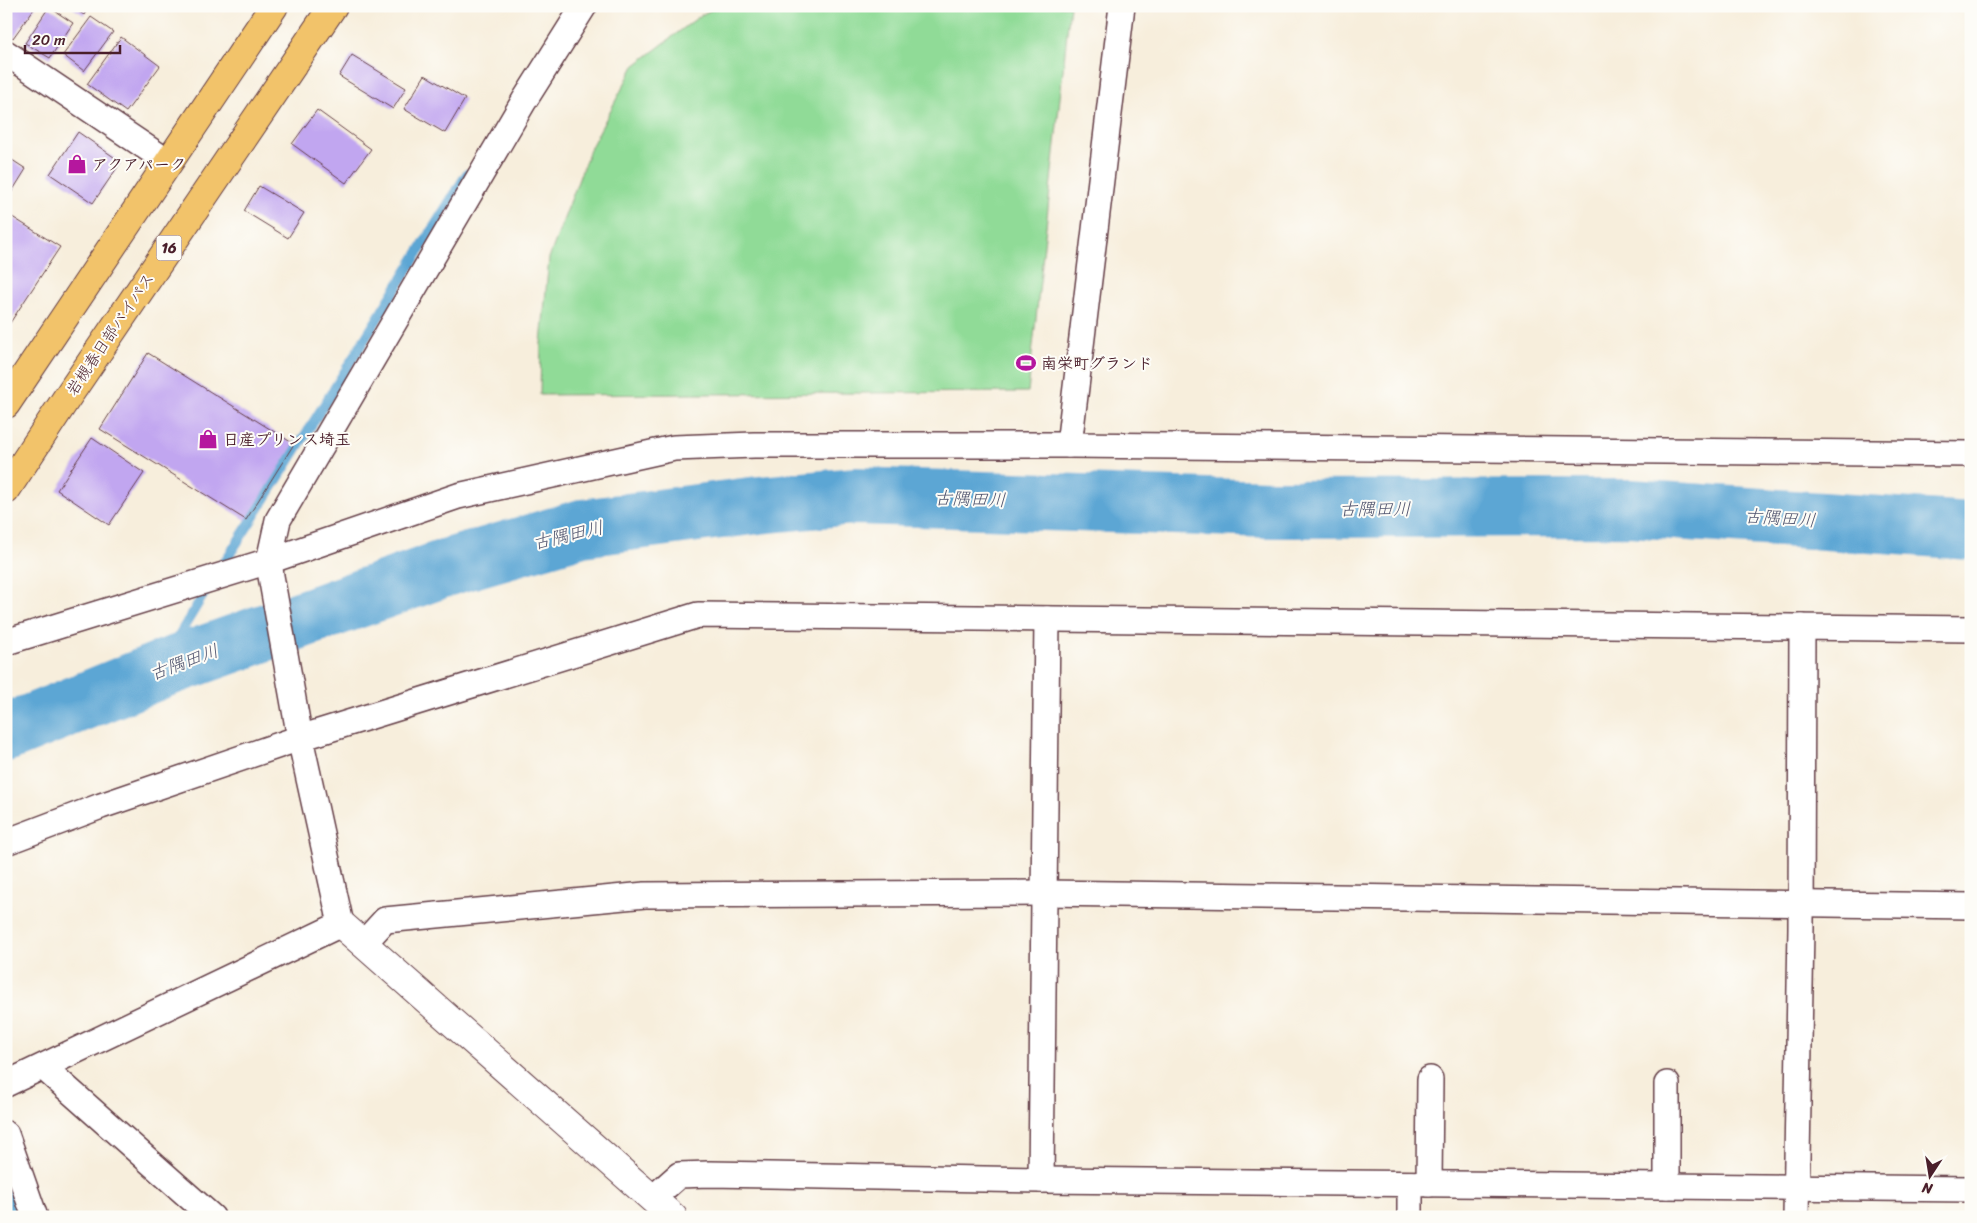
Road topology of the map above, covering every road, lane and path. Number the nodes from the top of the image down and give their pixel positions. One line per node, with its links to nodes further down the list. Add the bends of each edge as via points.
1 (274, 6): 6 (highway)
2 (333, 6): 10 (highway, 岩槻春日部バイパス / 16)
3 (584, 6): 11 (street, via 524,101 278,520)
4 (1122, 6): 8 (street)
5 (6, 53): 6 (street)
6 (168, 162): 7 (highway)
7 (6, 404)
8 (1069, 445): 9 (street); 11 (street, via 674,448 458,496)
9 (1971, 454)
10 (6, 490)
11 (270, 569): 15 (street); 16 (street)
12 (1047, 619): 13 (street); 16 (street, via 698,615); 18 (street)
13 (1802, 627): 14 (street); 19 (street)
14 (1971, 629)
15 (6, 642)
16 (300, 738): 17 (street); 21 (street)
17 (6, 842)
18 (1044, 893): 19 (street); 22 (street, via 645,895 385,920); 28 (street)
19 (1801, 905): 20 (street); 31 (street)
20 (1971, 906)
21 (341, 924): 22 (street); 23 (street)
22 (363, 944): 33 (street)
23 (43, 1067): 25 (street); 35 (street)
24 (1430, 1080): 29 (street)
25 (6, 1084)
26 (1667, 1084): 30 (street)
27 (6, 1134): 34 (street)
28 (1041, 1180): 29 (street); 33 (street, via 678,1175)
29 (1419, 1184): 30 (street); 36 (street)
30 (1666, 1186): 31 (street)
31 (1797, 1187): 32 (street); 37 (street)
32 (1971, 1189)
33 (666, 1211)
34 (35, 1217)
35 (212, 1217)
36 (1410, 1217)
37 (1796, 1217)

